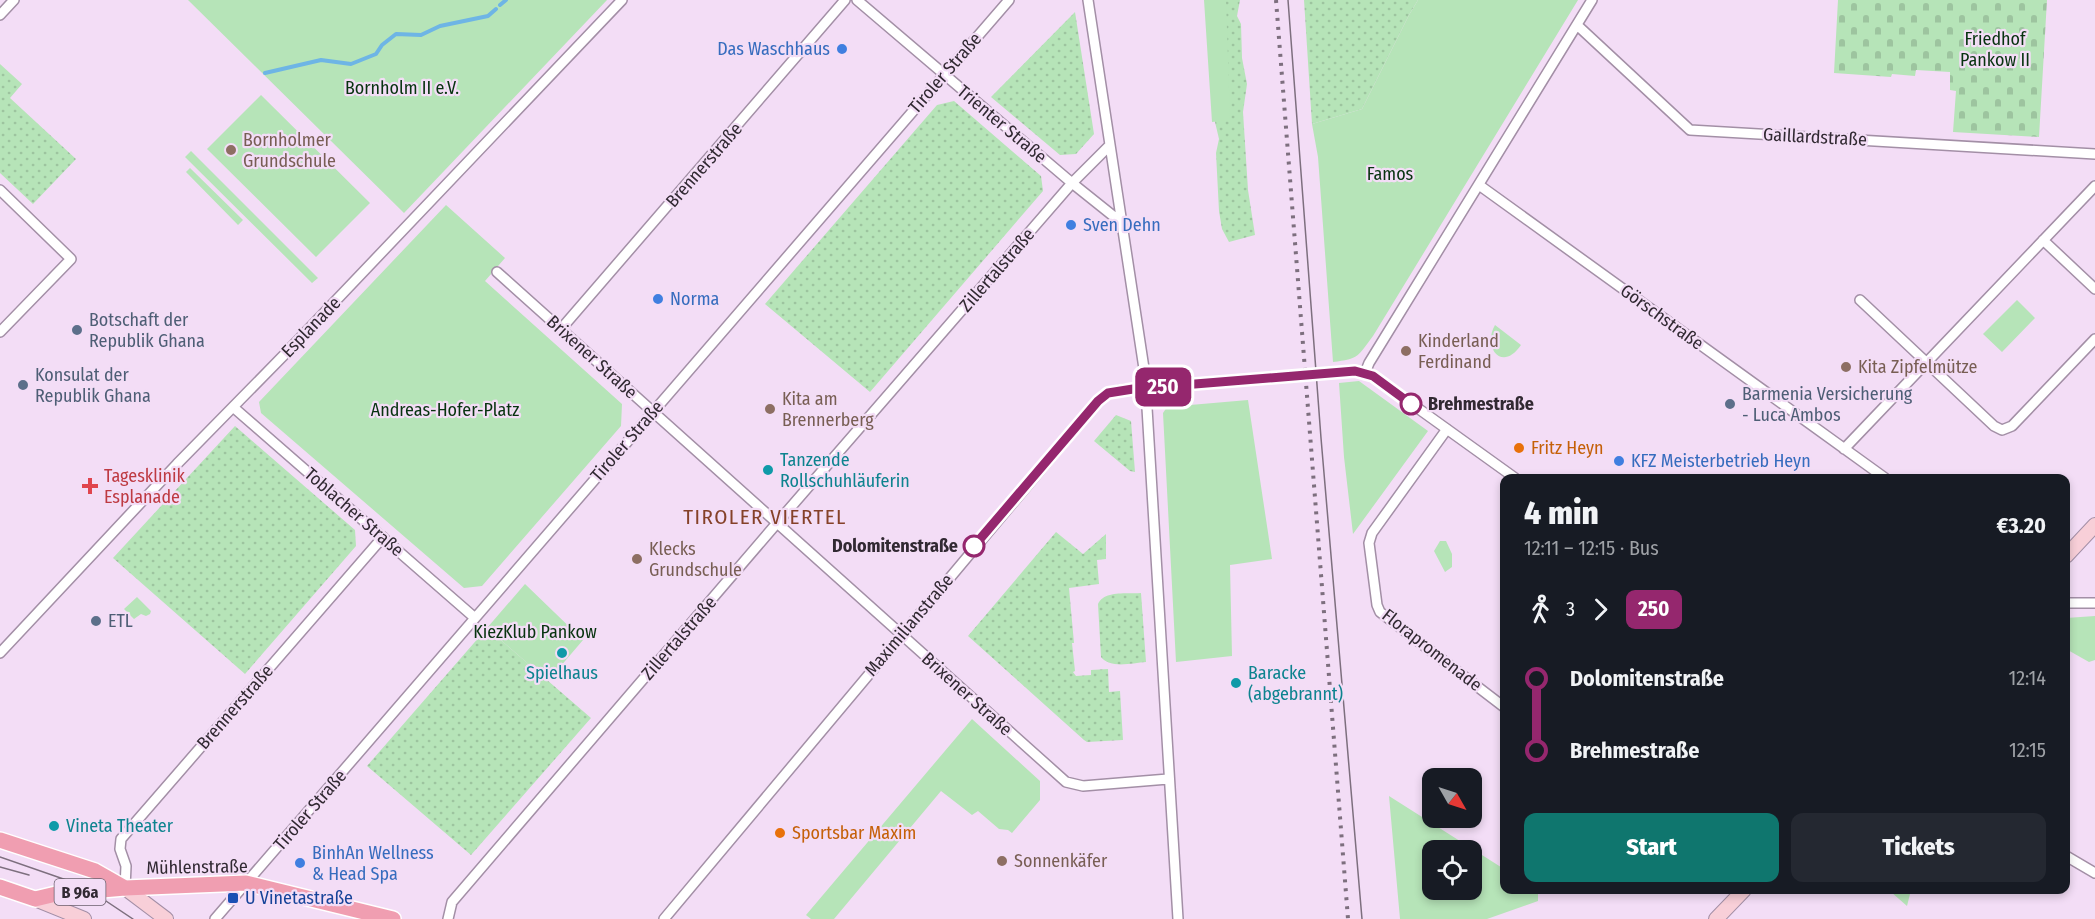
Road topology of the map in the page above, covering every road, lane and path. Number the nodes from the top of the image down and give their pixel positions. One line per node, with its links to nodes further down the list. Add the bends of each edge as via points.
1 (14, 0): 8 (street)
2 (622, 0): 28 (street, Esplanade)
3 (845, 0): 22 (street, Brennerstraße)
4 (857, 0): 10 (street, Trienter Straße)
5 (1008, 0): 10 (street, Tiroler Straße)
6 (1088, 0): 11 (street)
7 (1592, 0): 9 (street)
8 (0, 15)
9 (1577, 25): 12 (street, Gaillardstraße, via 1690,130); 14 (street)
10 (944, 75): 13 (street, Trienter Straße); 29 (street, Tiroler Straße)
11 (1109, 146): 13 (street, Zillertalstraße); 17 (street)
12 (2095, 154)
13 (1072, 183): 17 (street, Trienter Straße); 34 (street, Zillertalstraße)
14 (1479, 185): 26 (street); 31 (street, Görschstraße)
15 (2095, 186): 18 (street)
16 (0, 190): 23 (street, via 71,260)
17 (1122, 223): 27 (street)
18 (2043, 240): 20 (street); 25 (street)
19 (497, 272): 22 (street, Brixener Straße)
20 (2095, 289)
21 (1860, 300): 25 (street)
22 (561, 328): 29 (street, Brixener Straße)
23 (0, 332)
24 (2095, 339): 25 (street, via 2012,426 2002,430)
25 (1927, 361): 31 (street)
26 (1365, 373): 27 (street, Maximilianstraße); 30 (street)
27 (1146, 388): 41 (street, Maximilianstraße, via 1108,393 1098,401); 44 (street)
28 (233, 407): 36 (street, Toblacher Straße); 42 (street, Esplanade)
29 (653, 411): 34 (street, Brixener Straße); 40 (street, Tiroler Straße)
30 (1447, 429): 32 (street); 43 (street, Florapromenade, via 1372,533 1369,543 1377,605 1380,612)
31 (1844, 449): 33 (street, Görschstraße)
32 (1509, 474)
33 (1879, 474)
34 (777, 523): 41 (street, Brixener Straße); 57 (street, Zillertalstraße, via 452,902)
35 (2095, 525): 37 (main road)
36 (383, 537): 40 (street, Toblacher Straße); 50 (street, Brennerstraße, via 121,839)
37 (2070, 552)
38 (2070, 603): 39 (street)
39 (2095, 603)
40 (475, 618): 48 (street, Tiroler Straße)
41 (901, 635): 44 (street, Brixener Straße, via 1066,782 1083,786); 58 (street, Maximilianstraße)
42 (0, 653)
43 (1500, 704)
44 (1168, 779): 59 (street)
45 (0, 840): 50 (main road, B 96a, via 95,871)
46 (2070, 858): 47 (street)
47 (2095, 873)
48 (246, 883): 50 (main road, Mühlenstraße / B 96a); 55 (street, Tiroler Straße); 56 (main road, Mühlenstraße / B 96a)
49 (0, 887): 52 (main road, B 96a)
50 (126, 888): 52 (main road, Mühlenstraße / B 96a); 54 (main road)
51 (1740, 894): 60 (main road)
52 (35, 899): 53 (main road)
53 (80, 918)
54 (166, 919)
55 (215, 919)
56 (393, 919)
57 (448, 919)
58 (663, 919)
59 (1178, 919)
60 (1716, 919)

